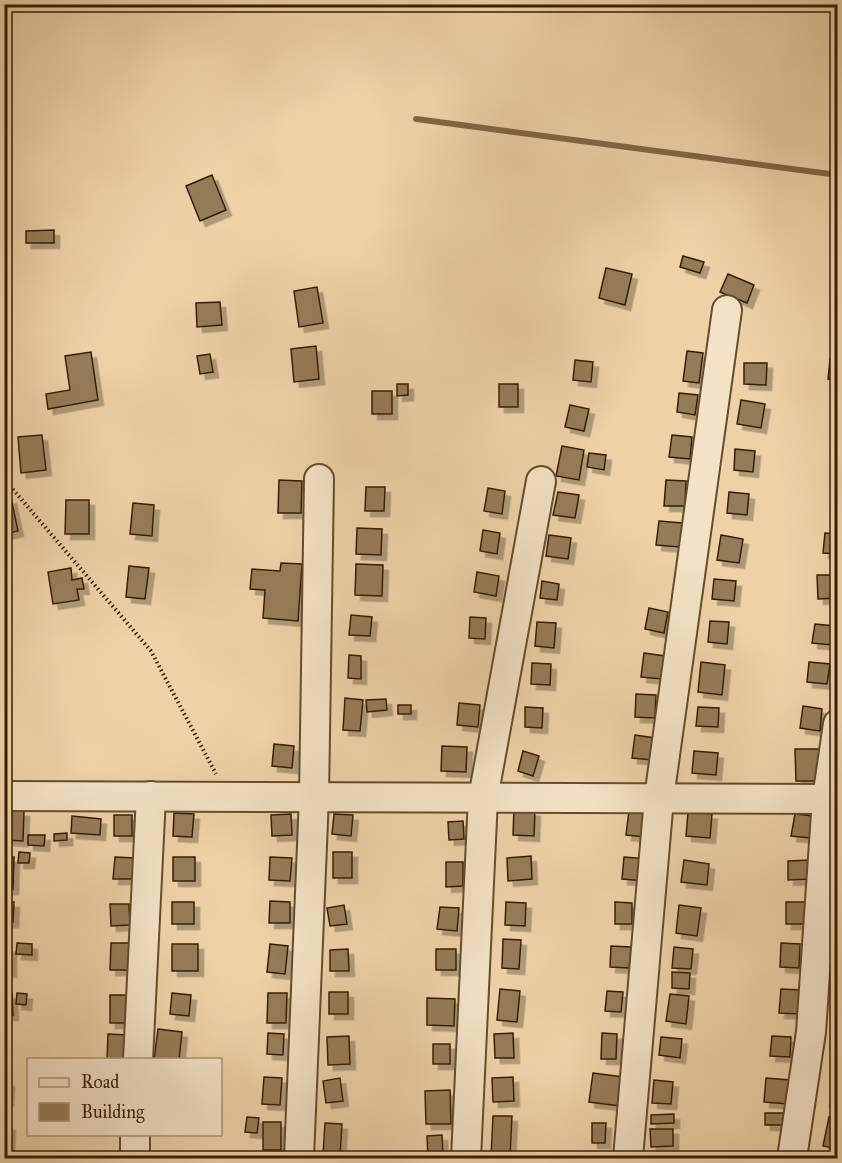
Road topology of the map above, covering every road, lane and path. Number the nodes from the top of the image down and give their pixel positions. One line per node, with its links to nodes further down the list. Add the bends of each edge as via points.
1 (727, 310): 11 (street)
2 (319, 478): 9 (street)
3 (4, 479): 8 (path, via 151,651)
4 (541, 481): 10 (street)
5 (837, 724): 12 (street)
6 (4, 796): 7 (street)
7 (151, 796): 8 (street); 13 (street)
8 (228, 797): 9 (street)
9 (314, 797): 10 (street); 16 (street)
10 (483, 798): 11 (street); 17 (street)
11 (659, 798): 12 (street); 18 (street)
12 (832, 799): 19 (street, via 811,1032)
13 (138, 1058)
14 (135, 1136): 15 (street)
15 (135, 1158)
16 (299, 1158)
17 (466, 1158)
18 (628, 1158)
19 (792, 1158)

